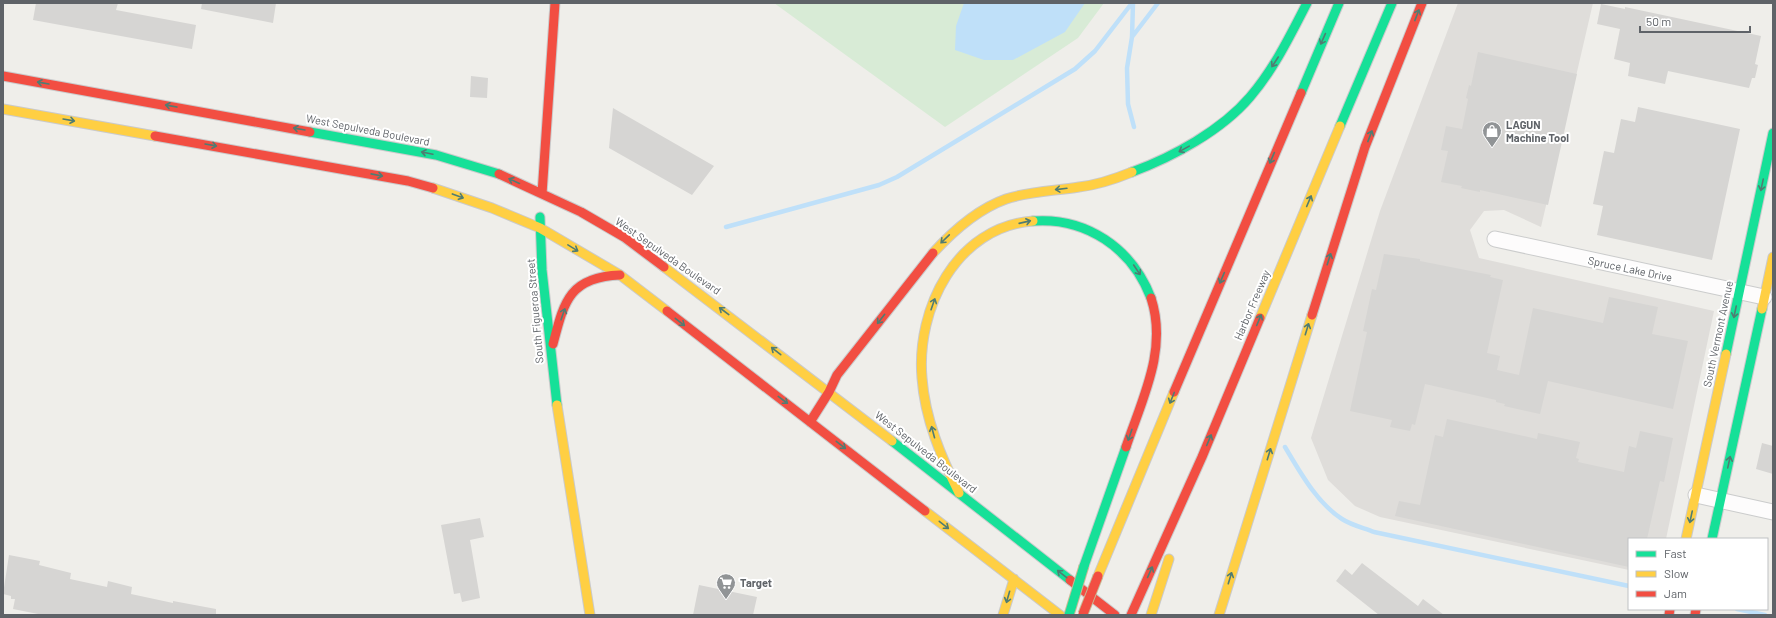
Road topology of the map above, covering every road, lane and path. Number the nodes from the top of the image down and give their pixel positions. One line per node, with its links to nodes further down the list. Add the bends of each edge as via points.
1 (555, 3): 9 (main road, South Figueroa Street)
2 (1307, 3): 17 (main road, one-way to 17, via 1286,44 1264,78 1239,109 1189,146 1132,174 1090,185 1023,194 1002,201 957,228 937,247 870,332 837,375)
3 (1339, 3): 32 (main road, one-way to 32, bridge)
4 (1392, 3): 19 (main road, Harbor Freeway, one-way to 4)
5 (1422, 3): 35 (main road, one-way to 5, via 1365,147)
6 (3, 76): 9 (main road, West Sepulveda Boulevard, one-way to 6, via 500,174 436,155)
7 (3, 109): 10 (main road, one-way to 10, via 408,181 492,208)
8 (1773, 133): 14 (main road, South Vermont Avenue, one-way to 14)
9 (542, 194): 10 (main road, South Figueroa Street); 17 (main road, West Sepulveda Boulevard, one-way to 9, via 624,238 581,212)
10 (540, 228): 13 (main road, one-way to 13); 16 (main road, South Figueroa Street)
11 (1495, 239): 14 (street, Spruce Lake Drive)
12 (1773, 257): 15 (main road)
13 (620, 275): 16 (main road, one-way to 13, via 569,297 584,284 604,275); 18 (main road, one-way to 18)
14 (1739, 292): 15 (street, Spruce Lake Drive); 21 (main road, South Vermont Avenue, one-way to 21)
15 (1764, 297): 22 (main road, one-way to 15)
16 (550, 351): 28 (main road, South Figueroa Street)
17 (829, 392): 18 (main road); 20 (main road, West Sepulveda Boulevard)
18 (810, 422): 26 (main road, one-way to 26)
19 (1202, 457): 27 (main road, Harbor Freeway, one-way to 19); 34 (main road)
20 (959, 493): 31 (main road, one-way to 31, bridge, via 943,462 925,401 921,360 934,300 947,274 968,248 1006,226 1030,220 1057,220 1084,227 1117,247 1140,274 1153,304 1157,330 1152,371); 33 (main road, West Sepulveda Boulevard, one-way to 20)
21 (1696, 495): 22 (street); 24 (main road, South Vermont Avenue, one-way to 24)
22 (1720, 500): 23 (street); 25 (main road)
23 (1773, 512)
24 (1686, 538)
25 (1712, 538)
26 (1014, 579): 29 (main road, one-way to 29); 30 (main road)
27 (1133, 611)
28 (590, 615)
29 (1003, 615)
30 (1060, 615)
31 (1069, 615)
32 (1083, 615)
33 (1115, 615)
34 (1151, 615)
35 (1218, 615)

